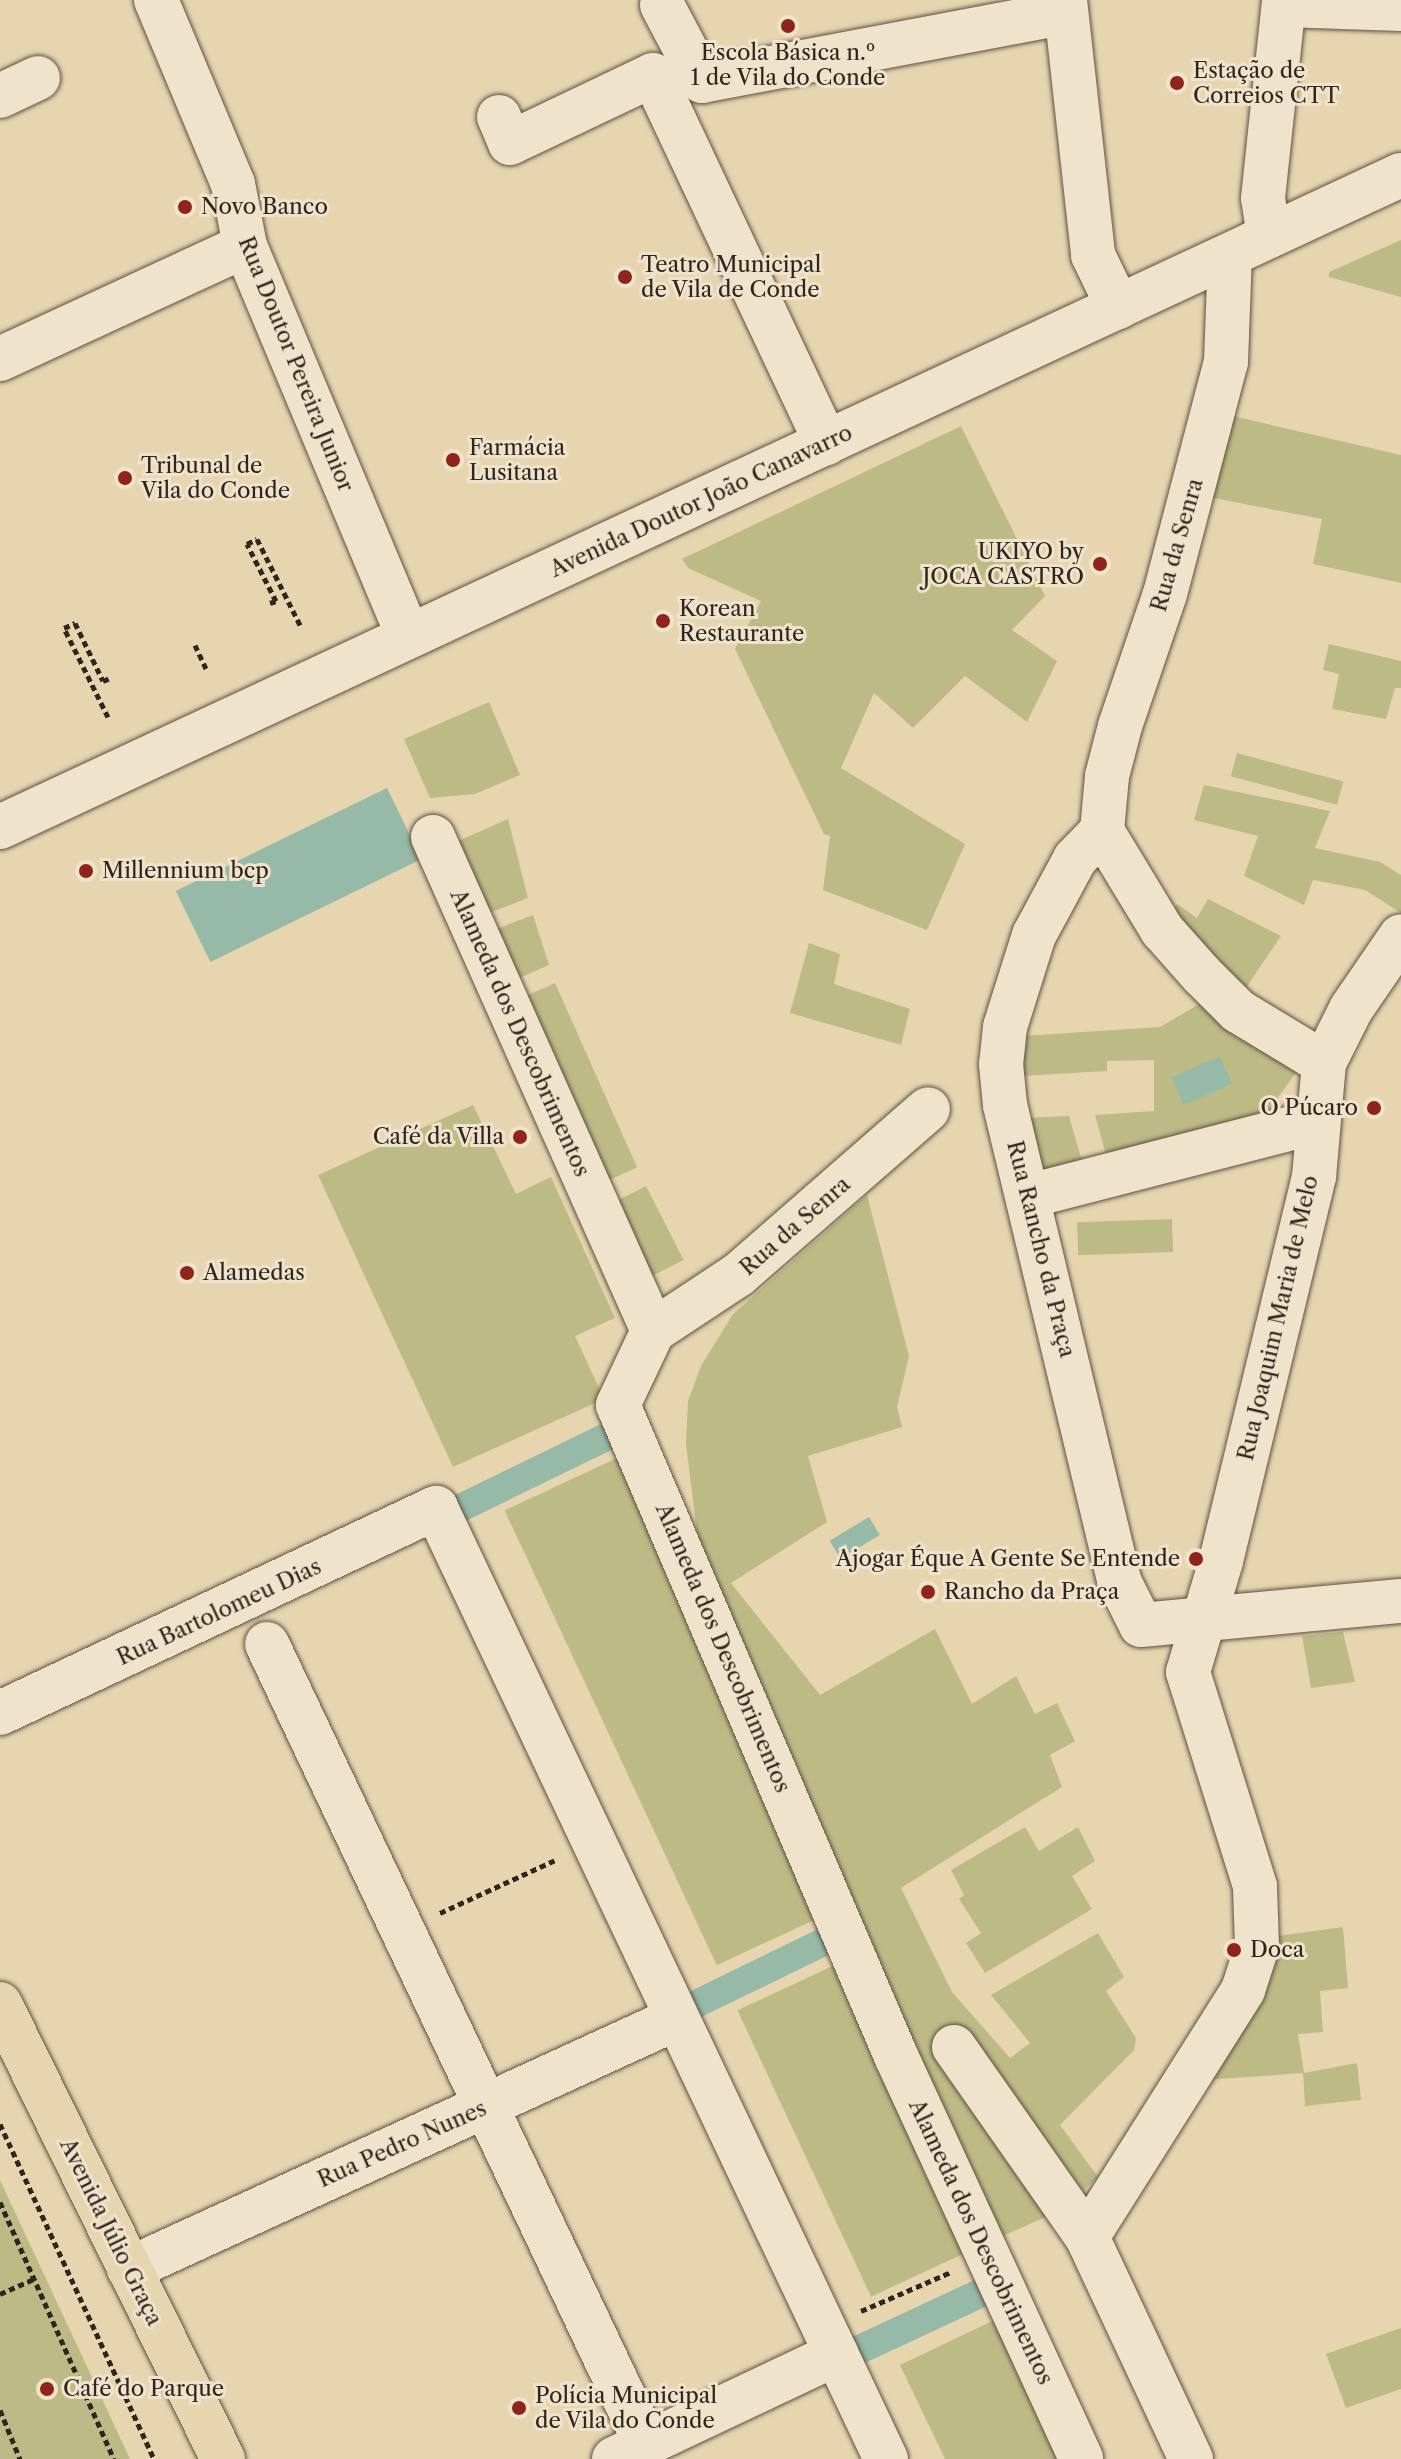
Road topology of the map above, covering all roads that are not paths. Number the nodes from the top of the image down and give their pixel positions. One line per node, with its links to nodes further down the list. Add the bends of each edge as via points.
1 (156, 0): 9 (street, Rua Doutor Pereira Junior, via 233,184)
2 (1284, 3): 5 (street); 8 (street, via 1263,198)
3 (662, 5): 4 (street, via 702,81)
4 (1065, 6): 11 (street, via 1093,255)
5 (1401, 9)
6 (499, 117): 13 (street, via 510,143 653,75)
7 (1401, 175): 8 (street, Avenida Doutor João Canavarro)
8 (1269, 236): 10 (street, Avenida Doutor João Canavarro)
9 (245, 246): 12 (street); 14 (street, Rua Doutor Pereira Junior)
10 (1230, 255): 11 (street, Avenida Doutor João Canavarro); 16 (street, Rua da Senra, via 1226,362 1165,594 1120,726 1107,776)
11 (1118, 307): 13 (street, Avenida Doutor João Canavarro)
12 (0, 359)
13 (826, 443): 14 (street, Avenida Doutor João Canavarro)
14 (408, 636): 15 (street, Avenida Doutor João Canavarro)
15 (0, 827)
16 (1102, 831): 19 (street, via 1162,930 1202,975 1238,1011); 22 (street, Rua Rancho da Praça, via 1056,890 1019,976 1005,1027 1005,1105)
17 (433, 837): 23 (street, Alameda dos Descobrimentos)
18 (1401, 936): 19 (street, Rua Joaquim Maria de Melo, via 1351,1009)
19 (1324, 1063): 21 (street, Rua Joaquim Maria de Melo)
20 (928, 1109): 23 (street, Rua da Senra, via 738,1275)
21 (1315, 1122): 22 (street); 25 (street, Rua Joaquim Maria de Melo, via 1314,1177 1221,1561)
22 (1029, 1196): 25 (street, Rua Rancho da Praça, via 1119,1581 1141,1625)
23 (653, 1331): 38 (street, Alameda dos Descobrimentos, via 618,1405 896,2056)
24 (1401, 1601): 25 (street)
25 (1201, 1621): 32 (street, Rua Joaquim Maria de Melo, via 1188,1672 1255,1886 1257,1947 1243,1990)
26 (267, 1644): 31 (street)
27 (0, 1713): 29 (street, Rua Bartolomeu Dias, via 436,1508 597,1841)
28 (0, 2004): 33 (main road, Avenida Júlio Graça)
29 (675, 2019): 31 (street, Rua Pedro Nunes); 34 (street)
30 (954, 2047): 32 (street)
31 (487, 2106): 33 (street, Rua Pedro Nunes); 35 (street)
32 (1087, 2237): 39 (street)
33 (129, 2269): 36 (main road, Avenida Júlio Graça)
34 (836, 2354): 35 (street); 37 (street)
35 (657, 2448)
36 (223, 2459)
37 (886, 2459)
38 (1081, 2459)
39 (1191, 2459)

